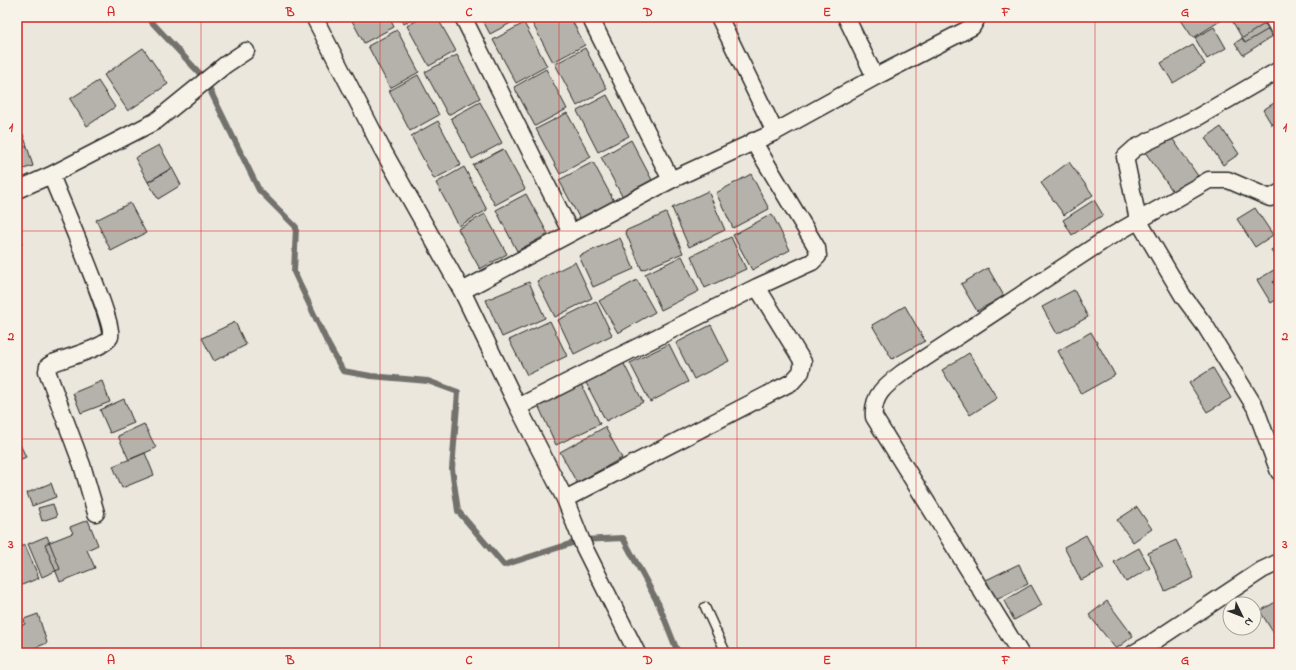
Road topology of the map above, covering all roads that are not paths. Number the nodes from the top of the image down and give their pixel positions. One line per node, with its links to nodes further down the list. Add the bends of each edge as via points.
1 (314, 17): 21 (street, via 381,147)
2 (463, 17): 19 (street)
3 (590, 17): 15 (street)
4 (719, 17): 12 (street)
5 (846, 17): 11 (street)
6 (976, 17): 11 (street, via 972,27)
7 (1272, 17): 8 (street)
8 (1279, 30)
9 (246, 50): 14 (street, via 156,121)
10 (1279, 70): 18 (street, via 1198,117 1135,148 1125,157)
11 (875, 77): 12 (street)
12 (775, 132): 13 (street)
13 (753, 141): 15 (street); 20 (street, via 817,248 818,256 812,262)
14 (51, 175): 16 (street); 25 (street, via 104,304 111,330 111,336 97,348 53,363 48,366 47,371 82,465)
15 (671, 180): 19 (street)
16 (17, 190)
17 (1279, 193): 18 (street, via 1270,198 1228,180 1209,180)
18 (1138, 220): 23 (street, via 1183,296 1206,327 1255,407); 31 (street, via 902,373 886,385 878,396 874,408 874,417)
19 (571, 233): 21 (street)
20 (757, 286): 22 (street); 24 (street, via 803,362 801,372 792,382)
21 (462, 292): 22 (street)
22 (518, 407): 24 (street)
23 (1279, 472)
24 (565, 499): 29 (street, via 584,547)
25 (96, 513)
26 (1279, 562): 28 (street, via 1262,570)
27 (705, 607): 30 (lane)
28 (1154, 648): 32 (street)
29 (637, 653)
30 (726, 653)
31 (1020, 653)
32 (1134, 653)

